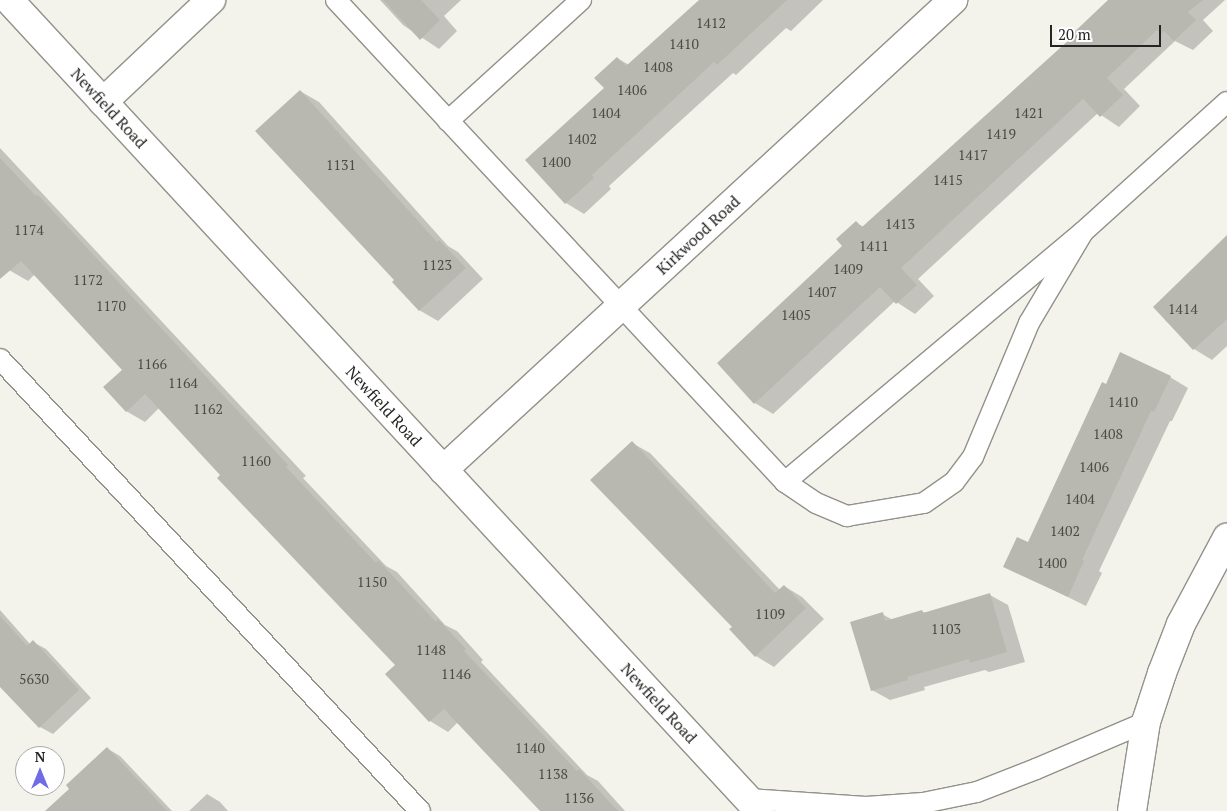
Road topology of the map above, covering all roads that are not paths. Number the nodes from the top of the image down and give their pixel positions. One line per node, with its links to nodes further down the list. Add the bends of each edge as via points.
1 (9, 0): 6 (street, Newfield Road)
2 (211, 0): 6 (street)
3 (336, 0): 8 (lane)
4 (581, 0): 8 (lane)
5 (953, 0): 10 (street, Kirkwood Road)
6 (103, 102): 12 (street, Newfield Road)
7 (1227, 102): 9 (lane)
8 (448, 121): 10 (lane)
9 (1083, 232): 13 (lane); 13 (lane, via 1028,323 973,457 954,482 924,503 847,516 816,503)
10 (620, 306): 12 (street, Kirkwood Road); 13 (lane)
11 (0, 359): 17 (lane)
12 (443, 470): 16 (street, Newfield Road)
13 (785, 482)
14 (1227, 538): 15 (street, via 1181,624)
15 (1146, 722): 16 (lane, via 976,792 922,803); 18 (street)
16 (754, 805)
17 (420, 811)
18 (1132, 811)

